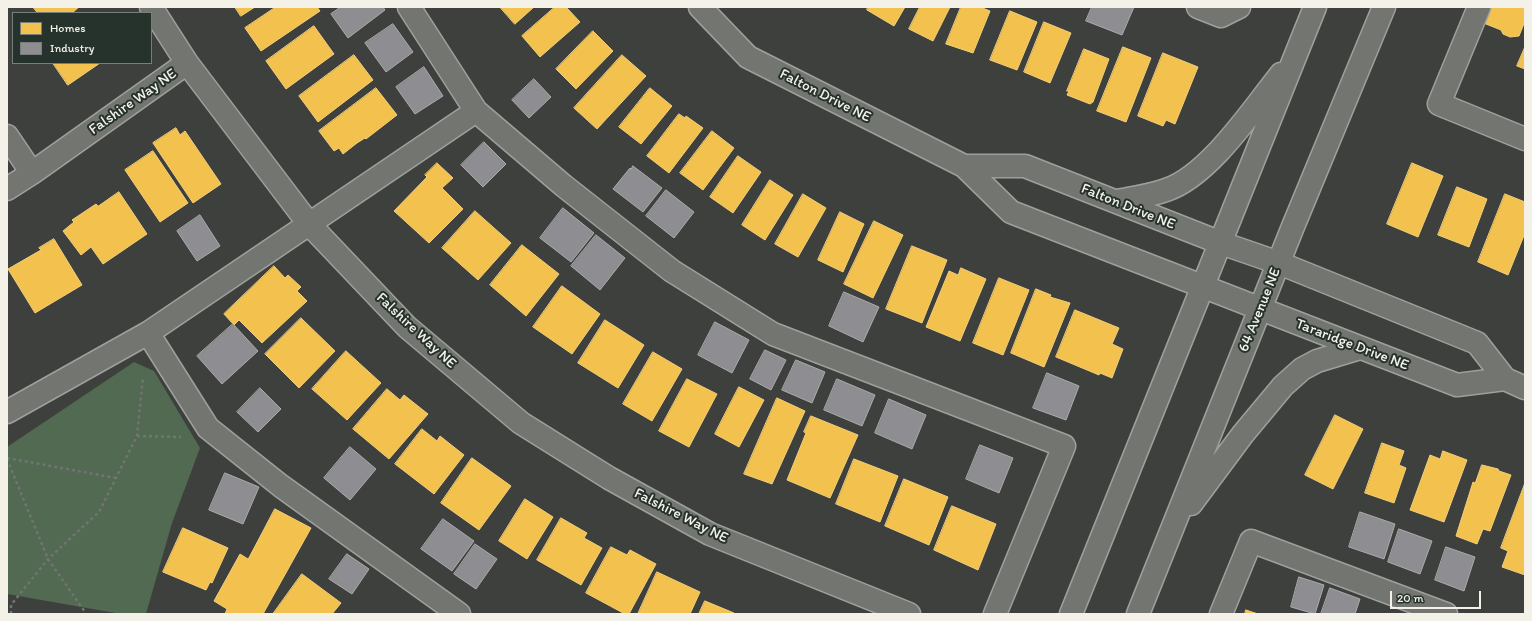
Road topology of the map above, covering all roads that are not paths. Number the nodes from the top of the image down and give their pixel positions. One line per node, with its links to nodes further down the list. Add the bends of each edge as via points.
1 (151, 7): 10 (street)
2 (409, 7): 11 (street)
3 (700, 7): 14 (street, Falton Drive NE, via 748,57)
4 (1198, 7): 5 (street, via 1221,16)
5 (1239, 7)
6 (1314, 7): 9 (street)
7 (1384, 7): 20 (street, 64 Avenue NE)
8 (1479, 7): 13 (street, via 1439,104)
9 (1295, 56): 17 (street, via 1206,165 1167,190); 19 (street)
10 (187, 64): 15 (street, Falshire Way NE); 18 (street, Falshire Way NE)
11 (476, 111): 18 (street); 31 (street, via 564,186 672,271 773,334 1064,446)
12 (7, 136): 15 (street)
13 (1525, 139)
14 (964, 166): 17 (street, Falton Drive NE, via 1025,166); 21 (street, Falton Drive NE, via 1011,212)
15 (32, 173): 16 (street, Falshire Way NE)
16 (7, 189)
17 (1116, 202): 19 (street, Falton Drive NE)
18 (309, 224): 23 (street); 30 (street, Falshire Way NE, via 407,327 521,423 609,478 710,534)
19 (1221, 243): 20 (street); 21 (street)
20 (1279, 263): 22 (street, 64 Avenue NE); 25 (street, via 1477,343)
21 (1202, 288): 22 (street, Tararidge Drive NE); 32 (street)
22 (1260, 309): 24 (street, Tararidge Drive NE); 28 (street, 64 Avenue NE)
23 (152, 340): 27 (street); 29 (street, via 208,428 282,486)
24 (1360, 348): 25 (street, Tararidge Drive NE, via 1456,385); 28 (street, via 1317,361 1302,369 1283,386)
25 (1505, 379): 26 (street)
26 (1525, 388)
27 (7, 412)
28 (1174, 527): 33 (street, 64 Avenue NE)
29 (459, 614)
30 (909, 614)
31 (995, 614)
32 (1071, 614)
33 (1138, 614)
34 (1221, 614): 35 (street, via 1251,541)
35 (1446, 614)

